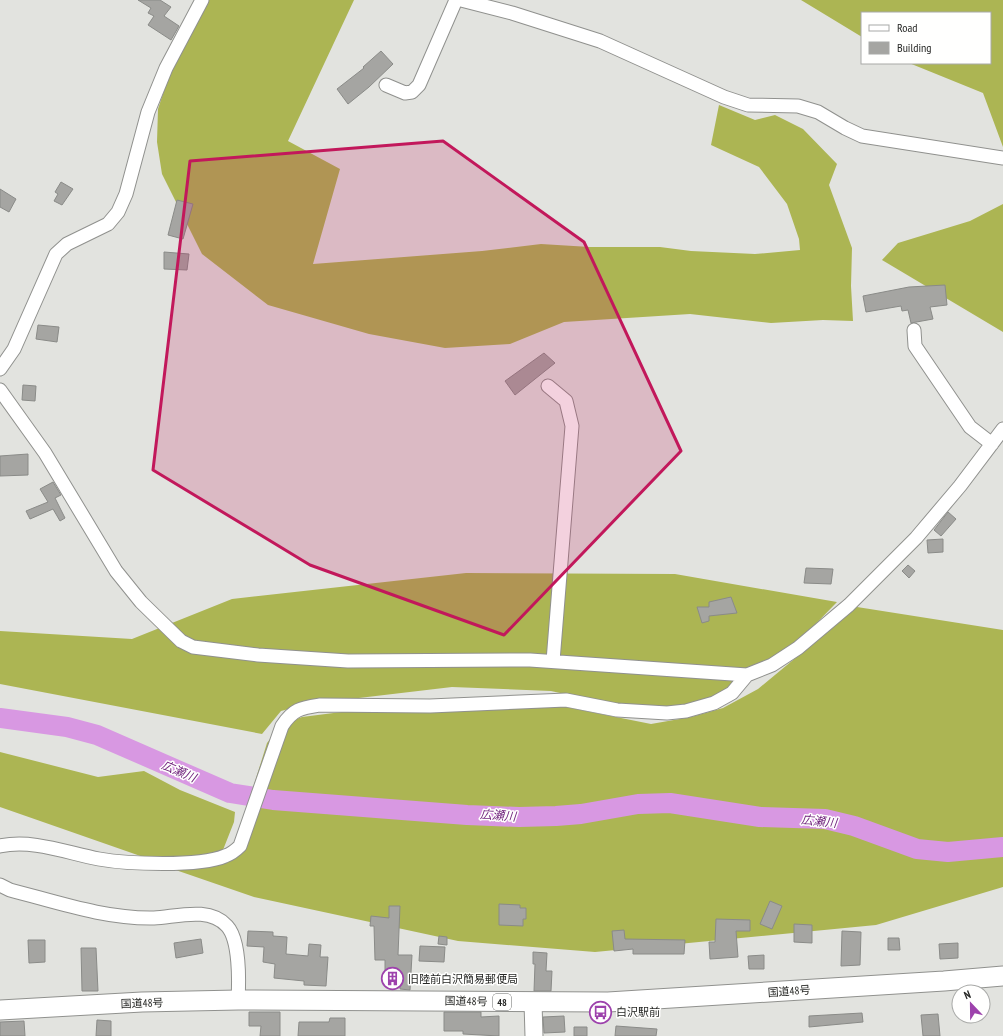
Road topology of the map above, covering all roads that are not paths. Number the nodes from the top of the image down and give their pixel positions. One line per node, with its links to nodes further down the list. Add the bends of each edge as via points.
1 (202, 0): 7 (street, via 170,61 148,112 126,194 118,212 108,224 67,244 56,254 14,349)
2 (456, 0): 4 (street, via 419,85 412,92 404,93)
3 (461, 0): 5 (street, via 600,41 724,98 748,105 798,106 818,112 862,136)
4 (386, 85)
5 (1003, 158)
6 (914, 330): 11 (street, via 915,346 965,421)
7 (0, 369)
8 (548, 386): 12 (street, via 566,401 572,426)
9 (0, 390): 12 (street, via 45,453 116,571 141,602 181,641 199,648 348,661)
10 (1003, 429): 11 (street)
11 (992, 444): 13 (street, via 916,538 849,605 798,648 772,665)
12 (553, 661): 13 (street)
13 (748, 675): 14 (street, via 722,699 704,707 673,713 617,710 566,700 430,706 320,705 297,710 282,726 240,846 225,856 208,860 147,863 100,859 20,844)
14 (0, 846)
15 (0, 885): 17 (street, via 91,912 153,918 207,915 219,919 228,926 234,939)
16 (1003, 976): 18 (highway, 国道48号 / 48, via 616,1002)
17 (238, 1000): 18 (highway, 国道48号 / 48); 19 (highway, 国道48号 / 48, via 142,1002)
18 (533, 1002): 20 (main road)
19 (0, 1010)
20 (534, 1036)

